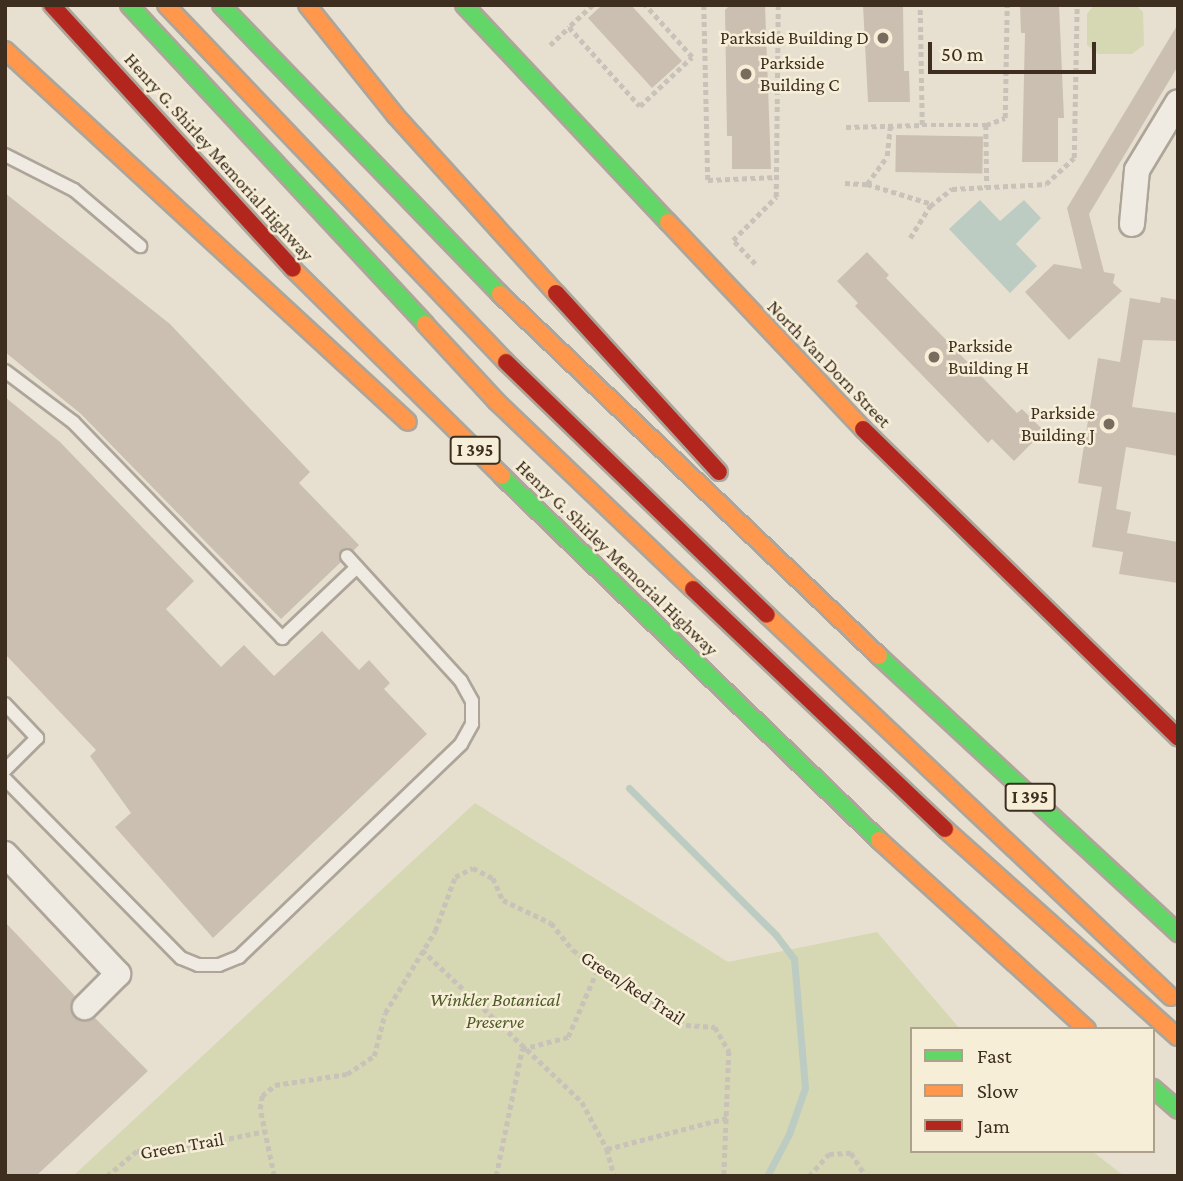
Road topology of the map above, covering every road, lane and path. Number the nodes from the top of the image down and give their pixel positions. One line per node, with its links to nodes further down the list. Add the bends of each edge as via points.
1 (52, 5): 45 (main road, Henry G. Shirley Memorial Highway / I 395, via 331,311)
2 (129, 5): 52 (main road, via 496,401 972,855)
3 (166, 5): 49 (main road, via 329,181 584,442)
4 (221, 5): 40 (main road, I 395, via 369,163 523,317)
5 (307, 5): 34 (main road, via 395,115)
6 (464, 5): 41 (main road, North Van Dorn Street, via 831,397)
7 (593, 5): 14 (path)
8 (645, 5): 14 (path, via 692,57 640,106)
9 (704, 5): 23 (path, via 708,180)
10 (778, 5): 23 (path)
11 (920, 5): 19 (path)
12 (1007, 5): 20 (path, via 1005,118)
13 (1077, 5): 26 (path, via 1074,158 1046,184)
14 (569, 27): 15 (path)
15 (550, 45)
16 (5, 50): 33 (main road)
17 (1178, 102): 28 (street, via 1137,170)
18 (890, 125): 19 (path); 21 (path); 25 (path, via 887,156)
19 (922, 125): 20 (path)
20 (986, 125): 26 (path)
21 (846, 127)
22 (5, 155): 30 (lane, via 74,190)
23 (777, 177): 31 (path, via 776,197 733,240)
24 (845, 183): 25 (path)
25 (867, 184): 27 (path)
26 (987, 188): 27 (path, via 952,188)
27 (932, 204): 29 (path)
28 (1132, 224)
29 (910, 239)
30 (140, 246)
31 (755, 264)
32 (5, 371): 37 (lane, via 73,422 282,638)
33 (422, 435)
34 (733, 487)
35 (761, 518): 40 (main road)
36 (347, 556): 37 (lane)
37 (356, 568): 43 (lane, via 461,681 472,701 472,724 461,744 239,957 219,965 198,965 181,958)
38 (616, 611): 45 (main road)
39 (5, 704): 42 (lane, via 37,738)
40 (939, 714): 46 (main road, I 395)
41 (1178, 738)
42 (5, 770)
43 (5, 779)
44 (5, 854): 50 (street, via 118,974)
45 (916, 876): 51 (main road, Henry G. Shirley Memorial Highway / I 395)
46 (1178, 933)
47 (422, 950): 48 (path, Green/Red Trail, via 455,877 473,869 493,878 503,900 551,923 573,950); 53 (path); 57 (path, Green/Red Trail, via 385,1013 374,1056 347,1074 275,1085 262,1096)
48 (599, 966): 53 (path, via 568,1037); 56 (path, Green/Red Trail, via 686,1025 715,1027 729,1051)
49 (1178, 1003)
50 (85, 1007)
51 (1085, 1027)
52 (1178, 1037)
53 (522, 1049): 58 (path, via 582,1102); 61 (path)
54 (1155, 1090): 55 (main road)
55 (1178, 1110)
56 (727, 1118): 58 (path); 63 (path, Green/Red Trail)
57 (265, 1131): 59 (path, Green Trail, via 178,1149 137,1151); 60 (path)
58 (607, 1149): 62 (path)
59 (107, 1176)
60 (274, 1176)
61 (496, 1176)
62 (614, 1176)
63 (724, 1176)
64 (809, 1176): 65 (path, via 829,1154 851,1153)
65 (866, 1176)

